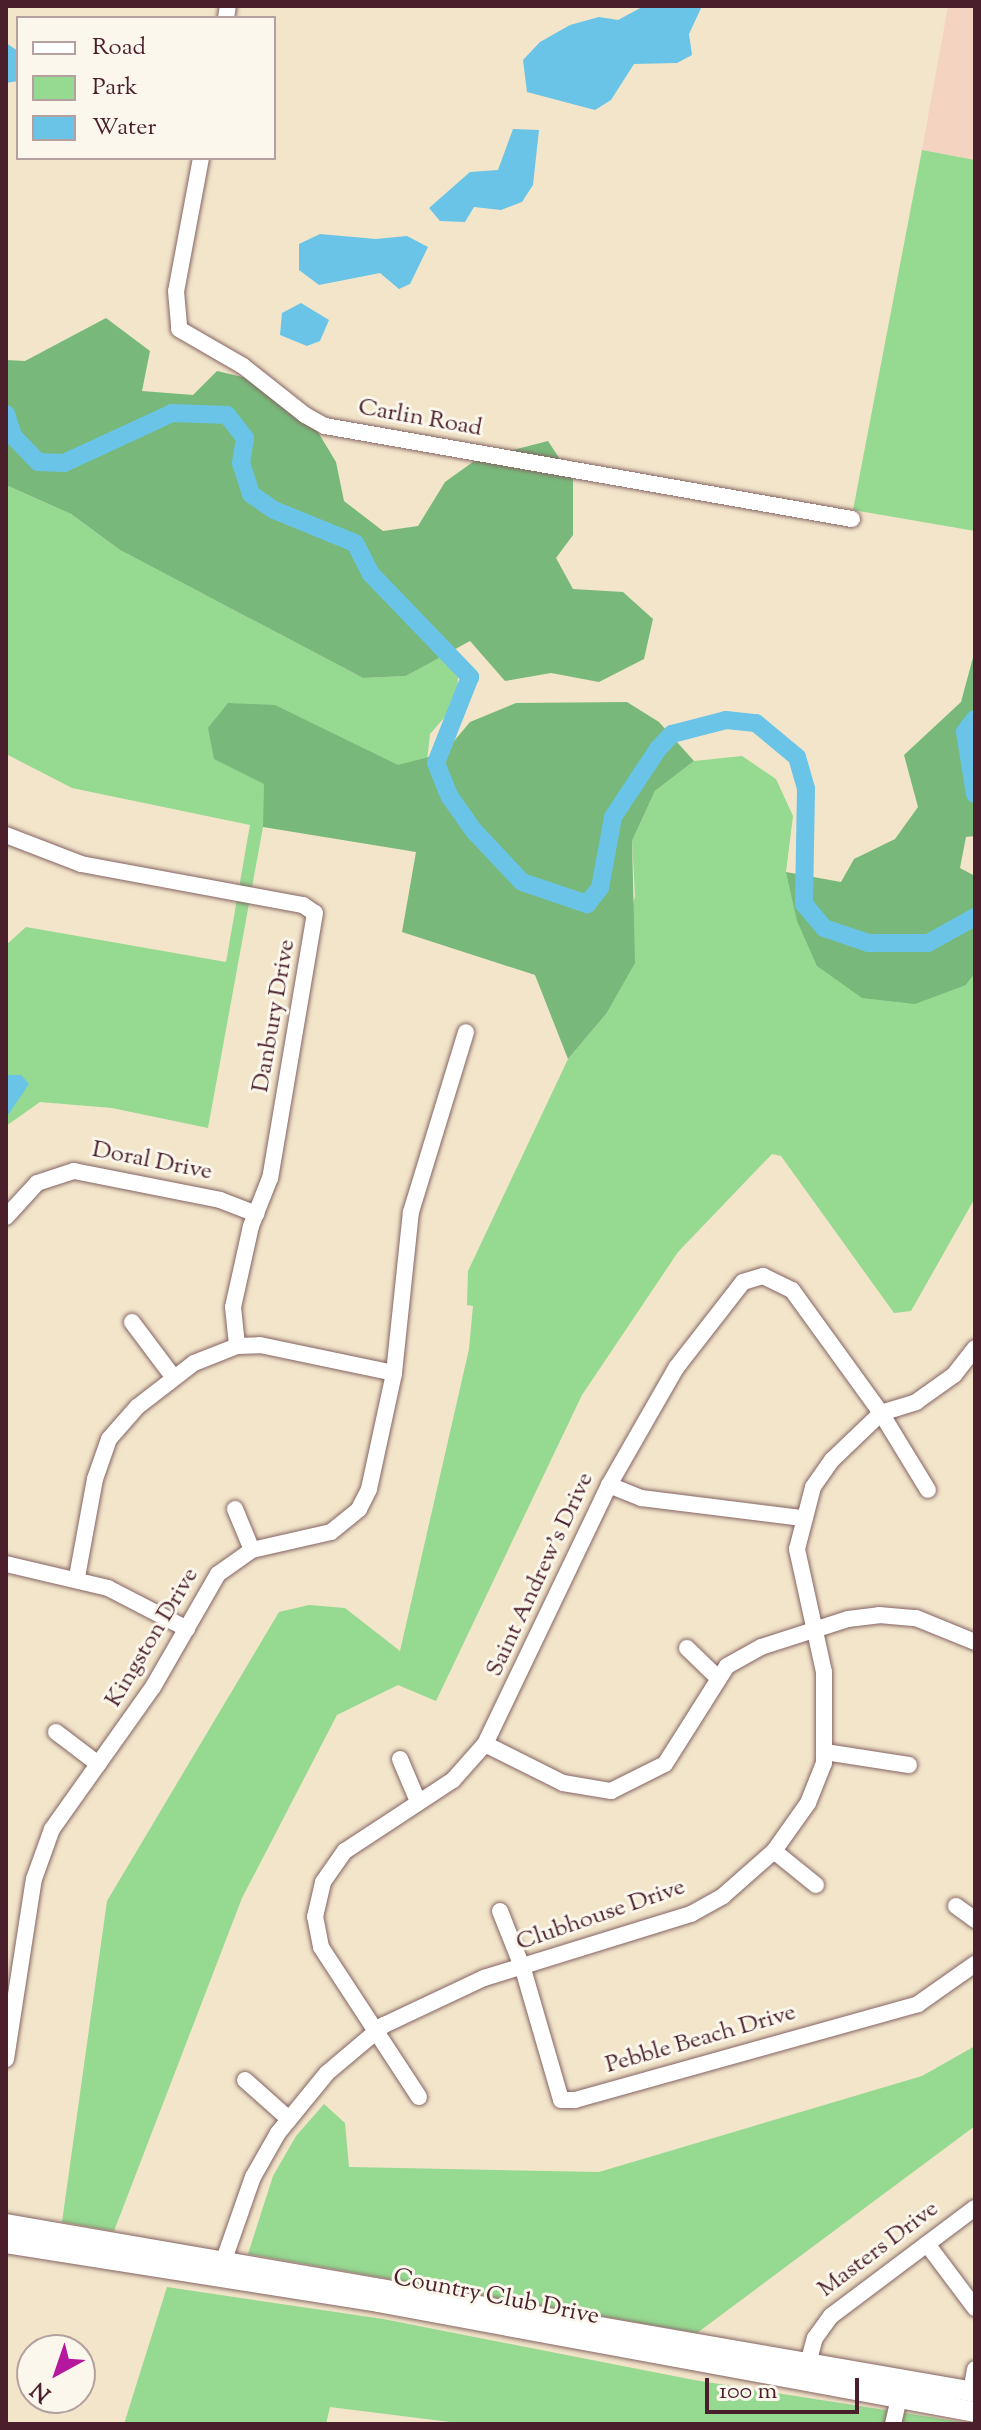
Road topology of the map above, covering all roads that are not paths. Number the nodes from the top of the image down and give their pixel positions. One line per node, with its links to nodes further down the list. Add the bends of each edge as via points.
1 (201, 160): 2 (street, Carlin Road, via 176,291 179,329 243,366 305,415 325,426)
2 (852, 519)
3 (6, 835): 5 (street, Danbury Drive, via 81,864 303,905 315,913 270,1178)
4 (466, 1032): 10 (street, Kingston Drive, via 411,1212)
5 (256, 1214): 6 (street, Doral Drive, via 220,1200 74,1171 37,1183); 8 (street, Danbury Drive, via 233,1307)
6 (6, 1217)
7 (132, 1322): 11 (street)
8 (237, 1346): 10 (street, via 282,1348); 11 (street)
9 (975, 1348): 12 (street, Clubhouse Drive, via 954,1375 916,1402)
10 (394, 1373): 17 (street, Kingston Drive, via 375,1468 359,1509 331,1532)
11 (174, 1378): 19 (street, via 120,1424 101,1456)
12 (881, 1413): 13 (street, Saint Andrew's Drive, via 792,1290 778,1279 755,1277 743,1282 696,1339); 14 (street); 16 (street, Clubhouse Drive, via 832,1460)
13 (609, 1485): 16 (street, via 641,1498); 26 (street, Saint Andrew's Drive)
14 (928, 1490)
15 (235, 1509): 17 (street)
16 (801, 1518): 21 (street, Clubhouse Drive, via 797,1549)
17 (252, 1550): 20 (street, Kingston Drive, via 218,1574)
18 (6, 1564): 19 (street)
19 (77, 1577): 20 (street)
20 (187, 1629): 29 (street, Kingston Drive)
21 (811, 1631): 22 (street, via 879,1615 926,1621); 24 (street, via 741,1656); 27 (street, Clubhouse Drive, via 824,1672)
22 (975, 1642)
23 (687, 1648): 24 (street)
24 (718, 1678): 26 (street, via 665,1764 611,1791 563,1783)
25 (56, 1732): 29 (street)
26 (485, 1744): 31 (street, Saint Andrew's Drive, via 453,1780)
27 (825, 1752): 30 (street); 32 (street, Clubhouse Drive, via 808,1803)
28 (400, 1759): 31 (street)
29 (98, 1764): 40 (street, Kingston Drive, via 42,1849)
30 (909, 1765)
31 (417, 1799): 39 (street, Saint Andrew's Drive, via 345,1851 323,1882 317,1904 321,1947)
32 (774, 1851): 33 (street); 38 (street, Clubhouse Drive, via 749,1877 691,1914)
33 (816, 1885)
34 (956, 1906): 36 (street)
35 (500, 1911): 38 (street)
36 (975, 1920)
37 (975, 1964): 38 (street, Pebble Beach Drive, via 918,2004 575,2100 561,2100 554,2088)
38 (523, 1969): 39 (street, Clubhouse Drive, via 433,1999)
39 (374, 2033): 42 (street, Saint Andrew's Drive); 43 (street, Clubhouse Drive, via 327,2073)
40 (6, 2059)
41 (245, 2080): 43 (street)
42 (419, 2097)
43 (289, 2119): 48 (street, Clubhouse Drive, via 253,2177)
44 (975, 2208): 47 (street, Masters Drive)
45 (6, 2224): 48 (main road, Country Club Drive)
46 (6, 2243): 48 (main road, Country Club Drive)
47 (927, 2244): 49 (street); 51 (street, Masters Drive, via 831,2316 815,2338)
48 (220, 2271): 51 (main road, Country Club Drive)
49 (975, 2308)
50 (975, 2369): 53 (street)
51 (806, 2372): 52 (main road, Country Club Drive)
52 (901, 2390): 53 (main road, Country Club Drive); 54 (street)
53 (974, 2399)
54 (893, 2424)

